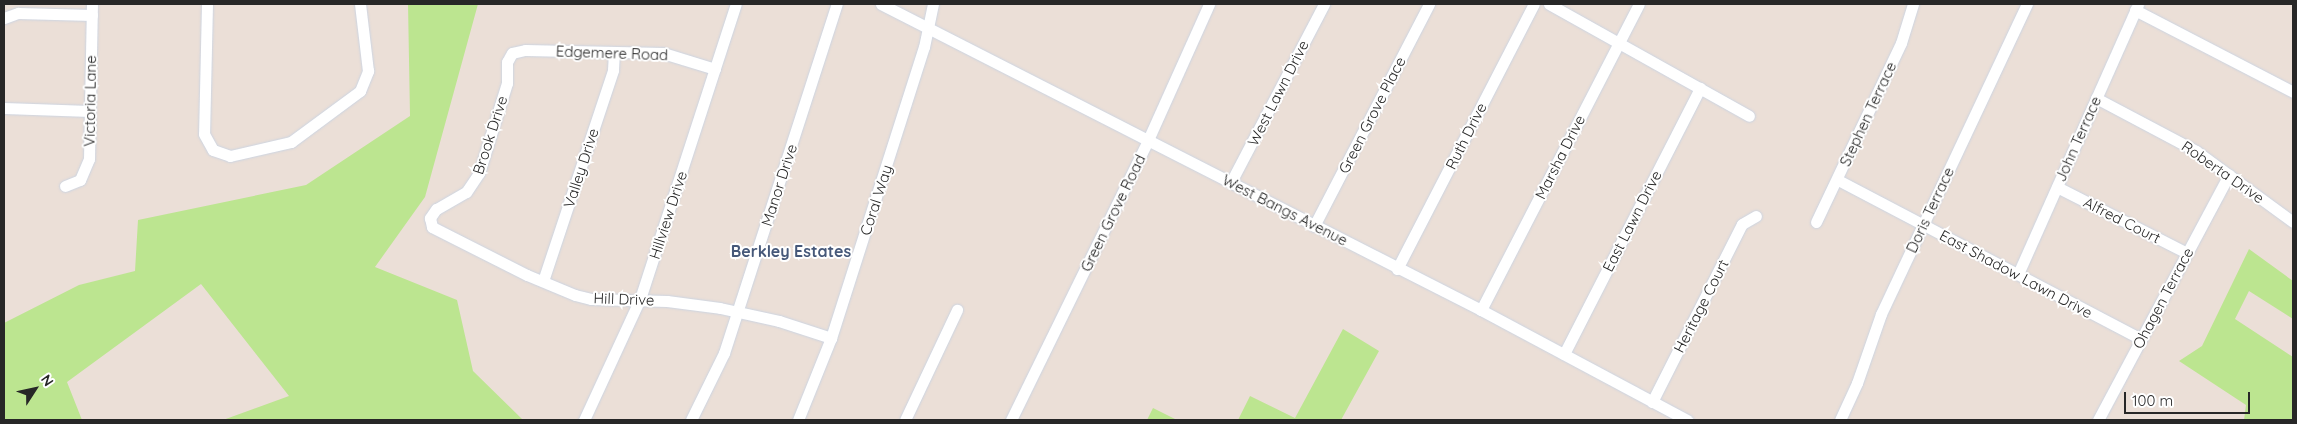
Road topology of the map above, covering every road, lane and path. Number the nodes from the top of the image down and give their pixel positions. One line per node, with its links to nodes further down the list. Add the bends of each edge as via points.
1 (206, 4): 2 (street, via 204,134 214,150 230,156 291,142 360,91 368,71)
2 (360, 4)
3 (736, 4): 22 (street, Hillview Drive)
4 (838, 4): 48 (street, Manor Drive)
5 (881, 4): 18 (street, West Bangs Avenue)
6 (933, 4): 18 (street, Coral Way)
7 (1209, 4): 29 (street, Green Grove Road)
8 (1324, 4): 32 (street, West Lawn Drive)
9 (1429, 4): 40 (street, Green Grove Place)
10 (1534, 4): 42 (street, Ruth Drive)
11 (1550, 4): 19 (street)
12 (1639, 4): 19 (street, Marsha Drive)
13 (1913, 4): 31 (street, Stephen Terrace, via 1901,43)
14 (2027, 4): 39 (street, Doris Terrace)
15 (2137, 7): 23 (street); 25 (street, John Terrace)
16 (92, 9): 17 (street, via 18,13); 27 (street, Victoria Lane)
17 (4, 18)
18 (928, 28): 29 (street, West Bangs Avenue); 49 (street, Coral Way)
19 (1619, 43): 24 (street); 47 (street, Marsha Drive)
20 (614, 53): 21 (street, Edgemere Road, via 525,50); 22 (street, Edgemere Road, via 669,54); 44 (street, Valley Drive, via 613,70)
21 (510, 57): 38 (street, Brook Drive, via 507,83 479,173 466,192 436,209 430,218)
22 (714, 69): 45 (street, Hillview Drive)
23 (2292, 87)
24 (1700, 88): 28 (street); 51 (street, East Lawn Drive)
25 (2096, 98): 30 (street, Roberta Drive, via 2186,144); 34 (street, John Terrace)
26 (4, 108): 27 (street)
27 (90, 111): 33 (street, Victoria Lane, via 89,159 80,180)
28 (1748, 116)
29 (1148, 140): 32 (street, West Bangs Avenue); 57 (street, Green Grove Road)
30 (2229, 175): 37 (street, Roberta Drive); 41 (street, Ohagen Terrace)
31 (1838, 180): 36 (street, Stephen Terrace); 39 (street, East Shadow Lawn Drive)
32 (1231, 182): 40 (street, West Bangs Avenue)
33 (64, 186)
34 (2057, 186): 41 (street, Alfred Court); 43 (street, John Terrace)
35 (1756, 216): 52 (street, Heritage Court, via 1742,224)
36 (1816, 222)
37 (2293, 222)
38 (431, 223): 44 (street, Hill Drive, via 439,232)
39 (1923, 225): 43 (street, East Shadow Lawn Drive); 59 (street, Doris Terrace, via 1881,314 1857,383)
40 (1314, 226): 42 (street, West Bangs Avenue)
41 (2187, 253): 50 (street, Ohagen Terrace)
42 (1397, 269): 47 (street, West Bangs Avenue)
43 (2018, 274): 50 (street, East Shadow Lawn Drive)
44 (543, 281): 45 (street, Hill Drive, via 591,299)
45 (640, 299): 48 (street, Hill Drive); 53 (street, Hillview Drive)
46 (957, 310): 56 (street)
47 (1481, 310): 51 (street, West Bangs Avenue)
48 (738, 312): 49 (street, Hill Drive); 54 (street, Manor Drive, via 724,353)
49 (832, 338): 55 (street, Coral Way)
50 (2141, 339): 60 (street, Ohagen Terrace)
51 (1564, 354): 52 (street, West Bangs Avenue)
52 (1652, 402): 58 (street, West Bangs Avenue)
53 (584, 420)
54 (691, 420)
55 (798, 420)
56 (905, 420)
57 (1011, 420)
58 (1687, 420)
59 (1840, 420)
60 (2098, 420)

